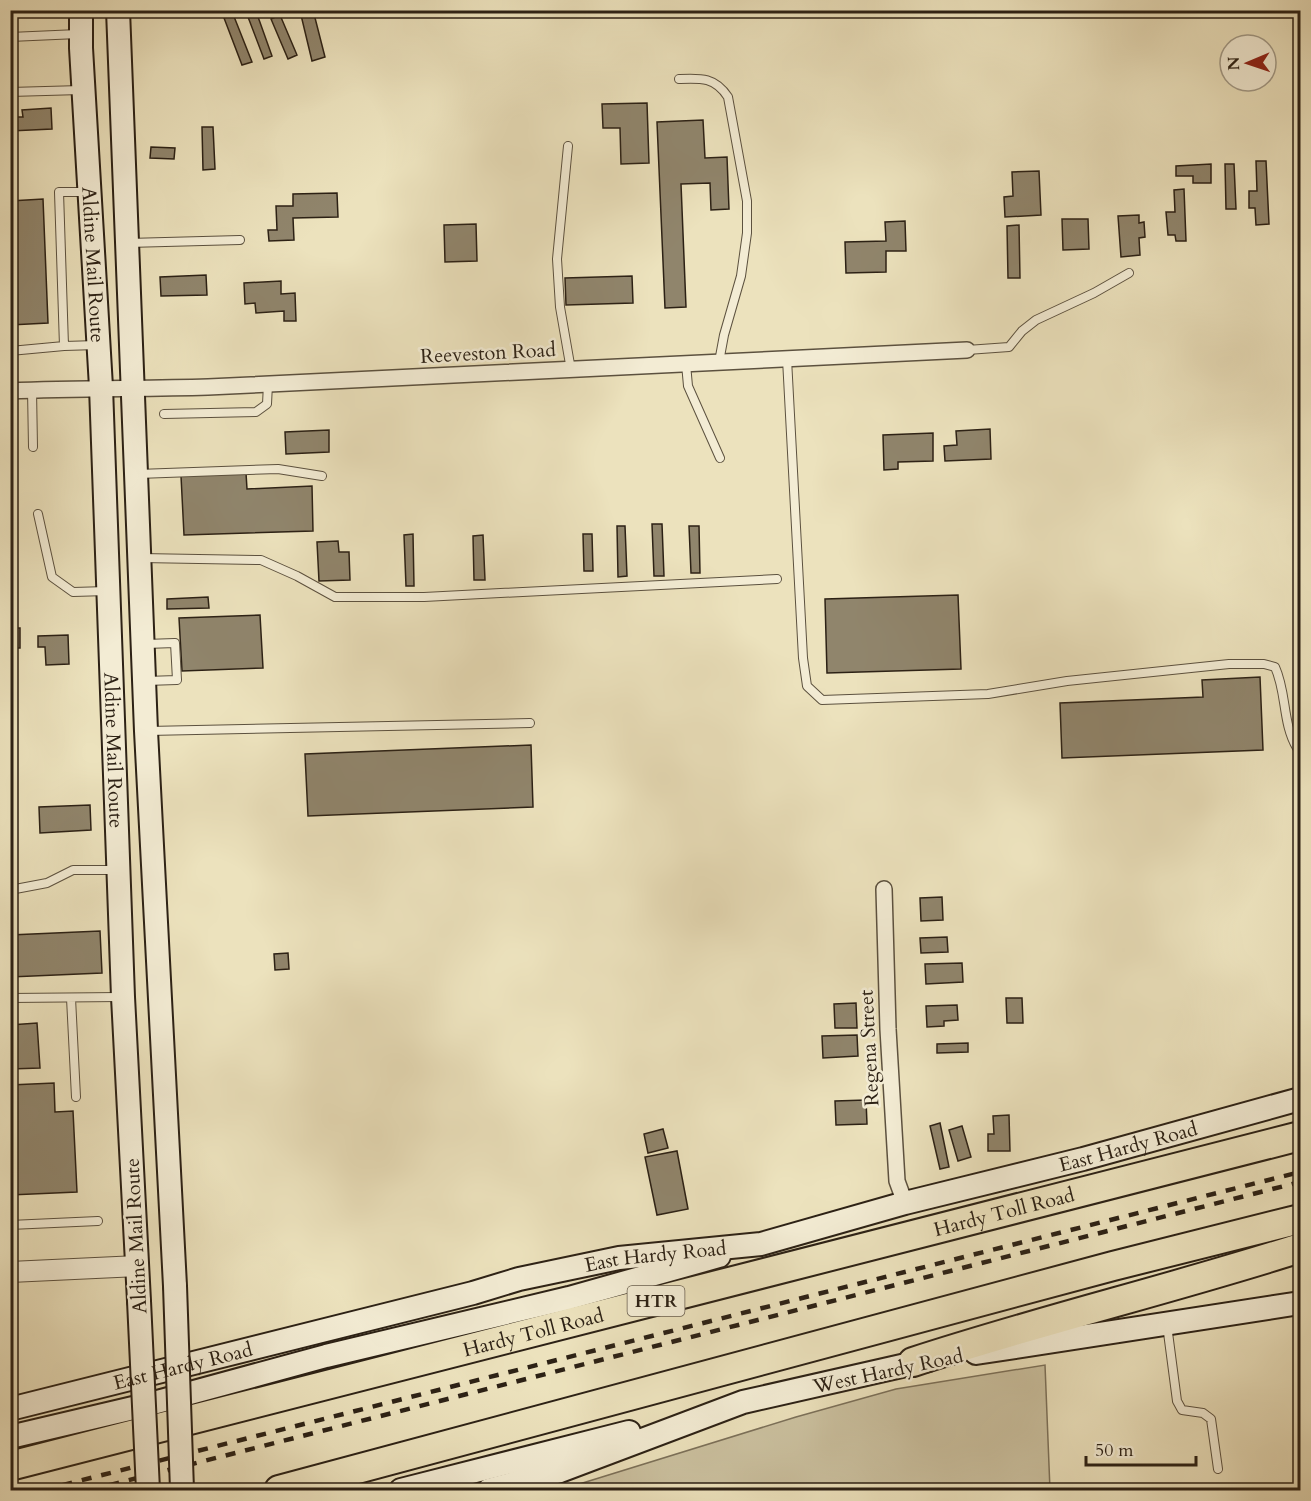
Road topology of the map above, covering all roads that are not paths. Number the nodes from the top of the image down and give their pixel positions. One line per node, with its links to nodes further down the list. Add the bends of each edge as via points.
1 (81, 10): 3 (main road, Aldine Mail Route)
2 (118, 10): 6 (main road, Aldine Mail Route)
3 (81, 33): 4 (lane); 7 (main road, Aldine Mail Route)
4 (10, 37)
5 (679, 79): 19 (lane, via 712,81 728,97 745,191 747,233 741,276)
6 (120, 88): 7 (main road); 12 (main road, Aldine Mail Route)
7 (85, 90): 8 (lane); 10 (main road, Aldine Mail Route)
8 (10, 92)
9 (568, 146): 21 (lane, via 557,259 560,307)
10 (90, 191): 14 (main road, Aldine Mail Route); 15 (lane, via 59,192)
11 (240, 240): 12 (lane)
12 (127, 243): 24 (main road, Aldine Mail Route)
13 (1129, 273): 16 (lane, via 1036,320 1009,347)
14 (99, 345): 15 (lane); 23 (main road, Aldine Mail Route)
15 (64, 346): 17 (lane)
16 (967, 350): 18 (street, Reeveston Road)
17 (10, 351)
18 (787, 359): 19 (street, Reeveston Road); 41 (lane, via 803,658 807,686 822,700 988,694 1066,681 1217,665 1264,664 1275,667 1281,679 1287,726)
19 (719, 362): 20 (street, Reeveston Road)
20 (687, 364): 21 (street, Reeveston Road); 29 (lane, via 688,386)
21 (571, 369): 22 (street, Reeveston Road)
22 (268, 384): 24 (street, Reeveston Road); 27 (lane, via 267,404 256,412)
23 (101, 387): 24 (street, Reeveston Road); 25 (street, Reeveston Road); 35 (main road, Aldine Mail Route)
24 (132, 388): 30 (main road, Aldine Mail Route)
25 (32, 390): 26 (street, Reeveston Road); 28 (lane)
26 (10, 391)
27 (164, 414)
28 (33, 447)
29 (720, 458)
30 (136, 474): 31 (lane, via 278,469); 33 (main road, Aldine Mail Route)
31 (322, 476)
32 (38, 514): 35 (lane, via 51,578 73,592)
33 (140, 558): 34 (lane, via 261,560 335,597 424,597); 36 (main road, Aldine Mail Route)
34 (777, 579)
35 (108, 591): 40 (main road, Aldine Mail Route)
36 (144, 644): 37 (main road, Aldine Mail Route); 37 (lane, via 175,643 177,680)
37 (145, 681): 39 (main road, Aldine Mail Route)
38 (530, 723): 39 (lane)
39 (146, 731): 40 (main road); 45 (main road, Aldine Mail Route)
40 (114, 732): 42 (main road, Aldine Mail Route)
41 (1300, 748)
42 (118, 870): 44 (lane, via 73,870 47,883); 46 (main road, Aldine Mail Route)
43 (884, 889): 52 (street, Regena Street, via 897,1181)
44 (10, 890)
45 (161, 994): 46 (main road); 63 (main road, Aldine Mail Route, bridge)
46 (123, 997): 47 (lane); 58 (main road, Aldine Mail Route)
47 (71, 998): 48 (lane); 49 (lane)
48 (10, 999)
49 (76, 1097)
50 (1300, 1099): 52 (main road, East Hardy Road)
51 (1300, 1136): 68 (highway, Hardy Toll Road / HTR)
52 (905, 1203): 56 (main road, East Hardy Road)
53 (1300, 1219): 72 (highway)
54 (98, 1221): 55 (lane)
55 (10, 1225)
56 (761, 1244): 63 (main road, via 568,1298); 66 (main road, East Hardy Road, via 619,1257)
57 (1300, 1248): 62 (highway)
58 (138, 1266): 59 (street); 65 (main road, Aldine Mail Route, bridge)
59 (10, 1272)
60 (1300, 1303): 61 (main road, West Hardy Road)
61 (1167, 1323): 62 (main road, West Hardy Road); 69 (lane, via 1177,1401 1182,1410 1203,1413 1211,1419)
62 (914, 1362): 64 (main road, West Hardy Road)
63 (179, 1396): 65 (main road); 71 (main road, Aldine Mail Route, bridge)
64 (743, 1402): 73 (main road); 74 (main road, West Hardy Road, via 560,1471)
65 (146, 1405): 67 (main road); 70 (main road, Aldine Mail Route, bridge)
66 (10, 1408)
67 (11, 1437)
68 (10, 1466)
69 (1218, 1469)
70 (148, 1491)
71 (182, 1491)
72 (279, 1491)
73 (401, 1491)
74 (489, 1491)

